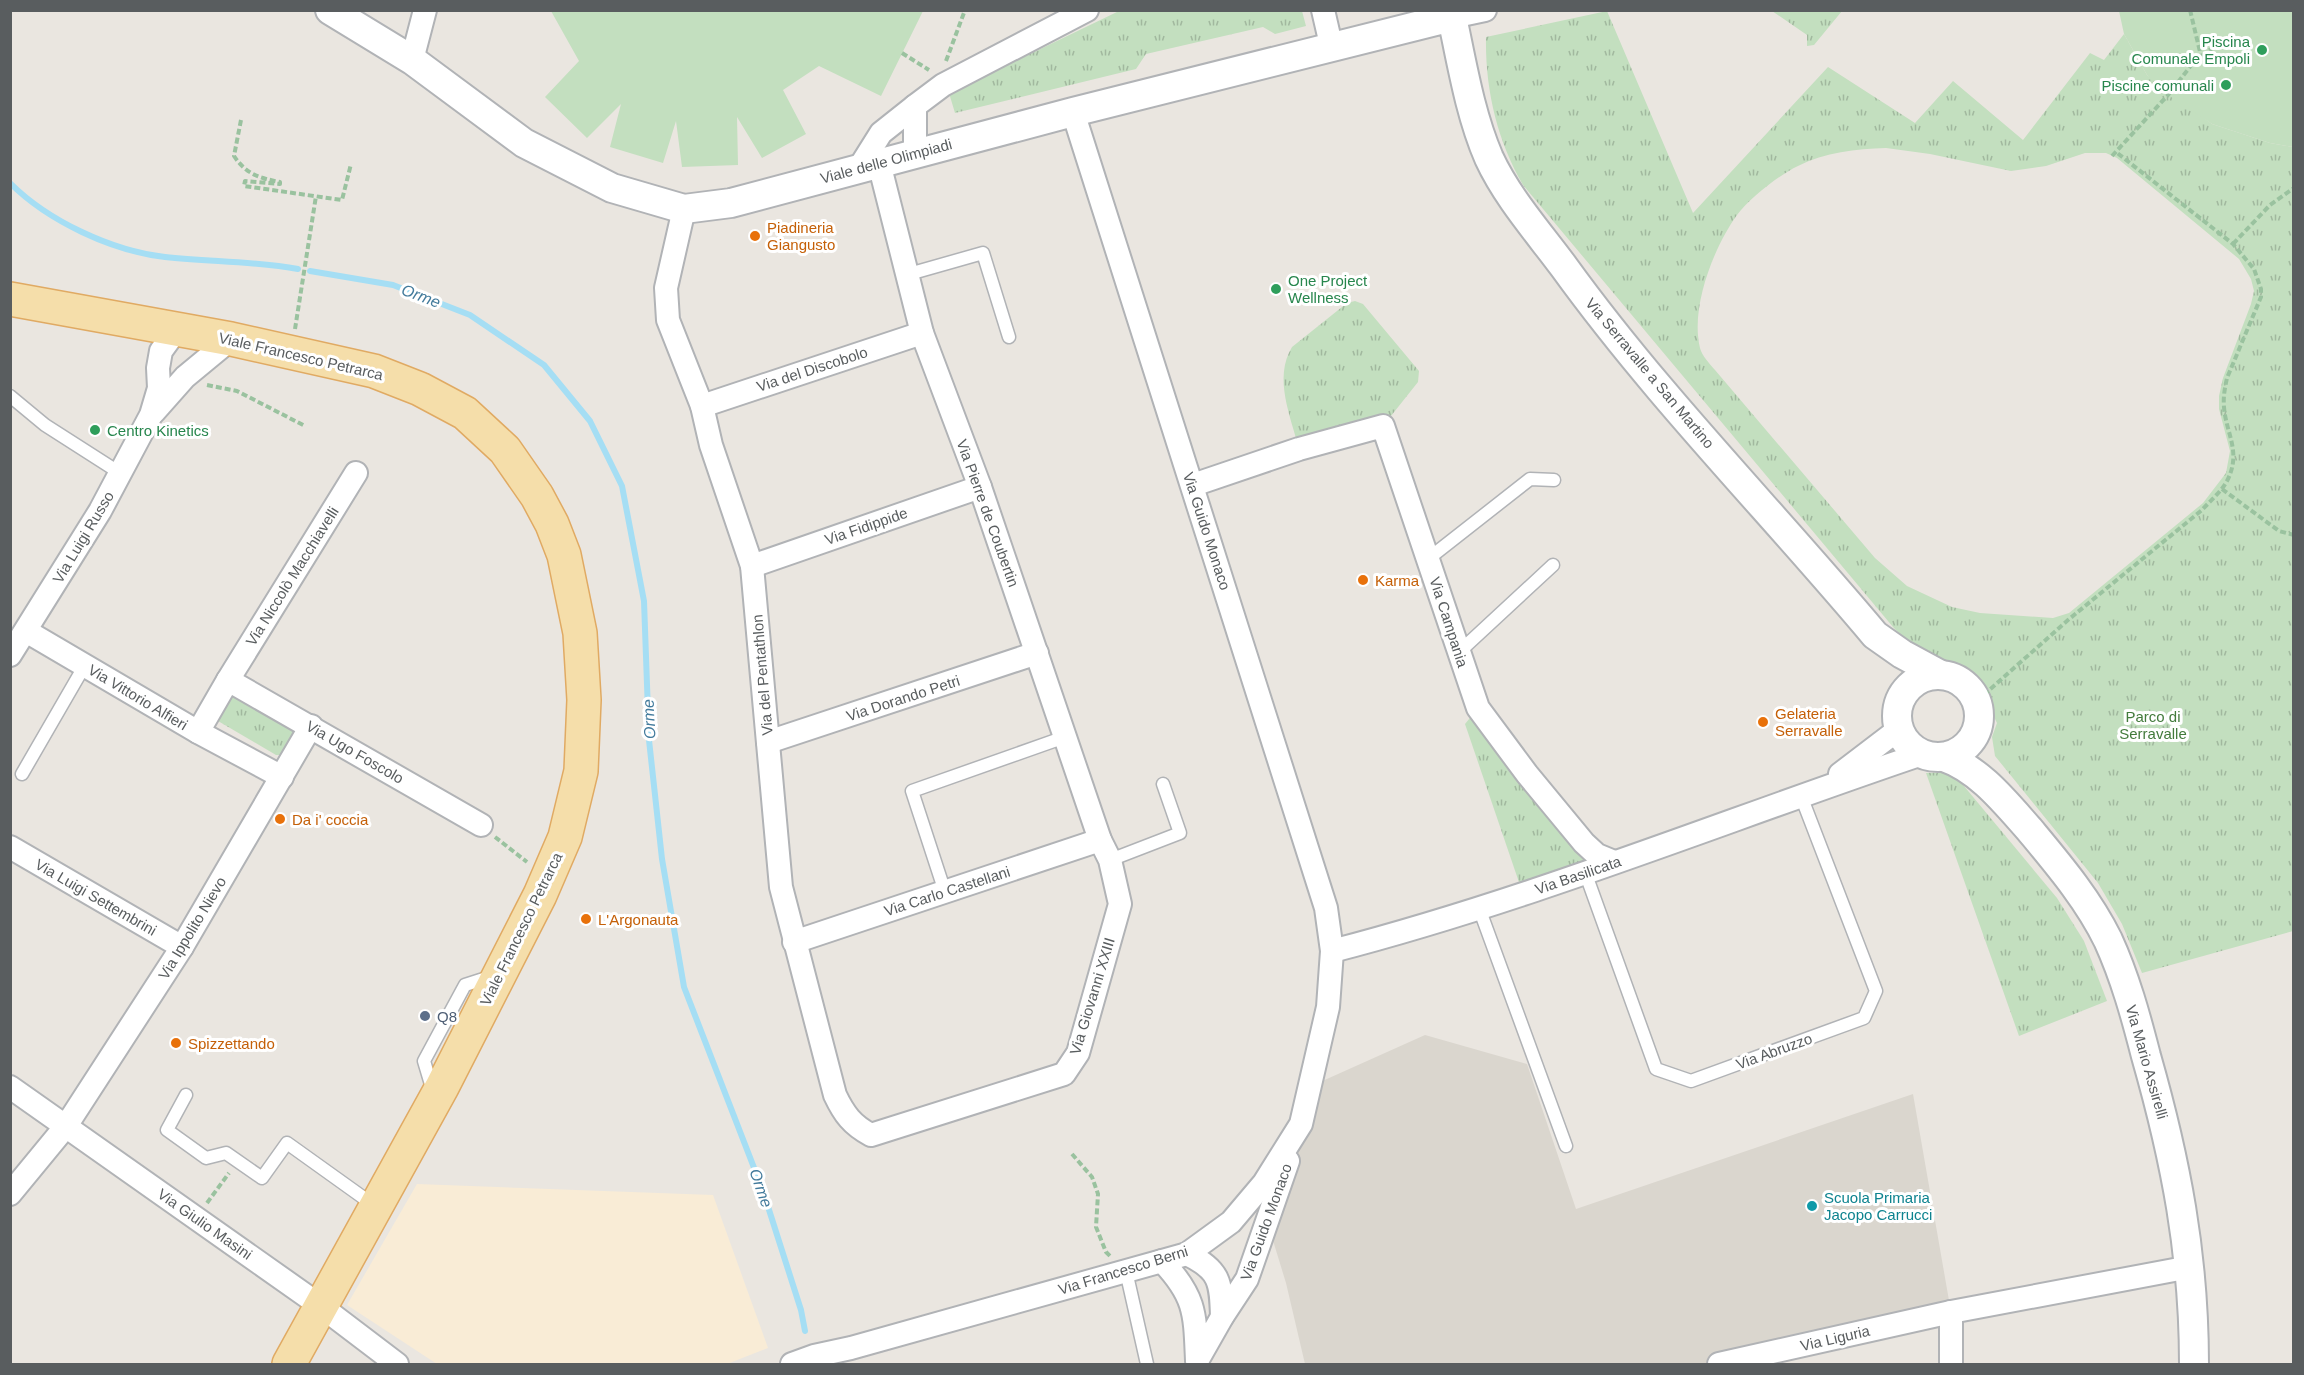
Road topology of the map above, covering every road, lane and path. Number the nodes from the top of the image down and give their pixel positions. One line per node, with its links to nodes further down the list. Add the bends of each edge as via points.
1 (330, 10): 12 (street, Viale delle Olimpiadi)
2 (965, 10): 13 (path)
3 (1087, 10): 14 (street, via 943,85)
4 (1323, 10): 10 (street)
5 (1485, 10): 8 (street, Viale delle Olimpiadi)
6 (2190, 10): 11 (path)
7 (422, 12): 12 (street)
8 (1452, 17): 10 (street, Viale delle Olimpiadi); 48 (street, Via Serravalle a San Martino, via 1477,121 1502,181 1638,364)
9 (2220, 42): 11 (path)
10 (1332, 49): 15 (street, Viale delle Olimpiadi)
11 (2202, 57): 23 (path, via 2114,154)
12 (412, 60): 22 (street, Viale delle Olimpiadi, via 524,143 612,189)
13 (944, 70)
14 (915, 106): 17 (street); 19 (street, via 880,133)
15 (1073, 112): 17 (street, Viale delle Olimpiadi); 40 (street, Via Guido Monaco)
16 (242, 120): 21 (path, via 234,156 248,173 280,182 245,181 244,186)
17 (915, 153): 19 (street, Viale delle Olimpiadi)
18 (351, 164): 21 (path, via 342,200)
19 (869, 165): 22 (street, Viale delle Olimpiadi, via 731,203); 24 (street, Via Pierre de Coubertin)
20 (2294, 188): 23 (path, via 2270,205)
21 (316, 196): 27 (path)
22 (684, 209): 34 (street, Via del Pentathlon, via 666,288 668,320)
23 (2233, 244): 42 (path, via 2254,269 2261,297 2224,391 2234,453)
24 (909, 274): 29 (street, Via Pierre de Coubertin); 30 (lane, via 983,253)
25 (10, 299): 26 (main road, Viale Francesco Petrarca)
26 (131, 320): 28 (main road, Viale Francesco Petrarca); 31 (street, Via Luigi Russo, via 152,351)
27 (295, 330)
28 (203, 333): 31 (street, Via Luigi Russo, via 161,351); 32 (street, Via Luigi Russo); 32 (street, Via Luigi Russo); 89 (main road, Viale Francesco Petrarca, via 374,371 465,413 505,450 552,524 564,555 580,633 584,700 581,771 565,837 500,974)
29 (922, 333): 34 (street, Via del Discobolo); 41 (street, Via Pierre de Coubertin)
30 (1009, 337)
31 (158, 368): 35 (street, Via Luigi Russo, via 159,387)
32 (193, 379): 35 (street, Via Luigi Russo); 36 (path, via 237,391)
33 (10, 396): 37 (lane, via 45,425)
34 (702, 405): 46 (street, Via del Pentathlon, via 711,445)
35 (151, 415): 37 (street, Via Luigi Russo)
36 (305, 426)
37 (120, 473): 47 (street, Via Luigi Russo)
38 (356, 473): 54 (street, Via Niccolò Macchiavelli)
39 (1554, 480): 44 (lane, via 1530,479)
40 (1193, 485): 44 (street, Via Campania, via 1383,426); 79 (street, Via Guido Monaco, via 1326,908)
41 (980, 487): 46 (street, Via Fidippide); 49 (street, Via Pierre de Coubertin)
42 (2222, 489): 43 (path, via 2279,531); 56 (path)
43 (2294, 535)
44 (1428, 559): 50 (street, Via Campania)
45 (1553, 565): 50 (lane)
46 (752, 566): 62 (street, Via del Pentathlon)
47 (26, 631): 51 (street, Via Luigi Russo); 52 (street, Via Vittorio Alfieri)
48 (1875, 635): 53 (street); 55 (street)
49 (1037, 653): 61 (street, Via Pierre de Coubertin); 62 (street, Via Dorando Petri)
50 (1458, 653): 72 (street, Via Campania, via 1478,708 1520,765 1584,843 1597,855)
51 (10, 655)
52 (85, 665): 60 (street, Via Vittorio Alfieri); 64 (lane)
53 (1939, 674): 55 (street, via 1916,681); 56 (street, via 1963,683)
54 (228, 680): 57 (street, Via Ugo Foscolo); 60 (street, Via Vittorio Alfieri)
55 (1900, 699): 58 (street)
56 (1977, 701): 59 (street)
57 (310, 726): 65 (street, Via Ippolito Nievo); 69 (street, Via Ugo Foscolo)
58 (1899, 729): 63 (street, via 1904,739); 67 (street, Via Basilicata)
59 (1977, 731): 63 (street, via 1964,748); 68 (street, via 1977,748)
60 (198, 732): 65 (street)
61 (1065, 737): 71 (street, Via Pierre de Coubertin); 75 (lane, via 912,791)
62 (768, 742): 77 (street, Via del Pentathlon, via 781,888)
63 (1933, 755): 67 (street, Via Basilicata); 68 (street, via 1960,762)
64 (22, 774)
65 (282, 777): 78 (street, Via Ippolito Nievo)
66 (1163, 784): 71 (lane, via 1180,833)
67 (1810, 792): 72 (street, Via Basilicata); 74 (lane, Via Abruzzo, via 1876,991 1864,1018 1690,1081 1656,1070)
68 (2001, 796): 93 (street, Via Mario Assirelli, via 2084,899 2122,975 2163,1116)
69 (481, 825): 73 (path)
70 (10, 847): 78 (street, Via Luigi Settembrini)
71 (1105, 850): 75 (street, Via Carlo Castellani); 84 (street, Via Giovanni XXIII, via 1120,904 1078,1053 1064,1074)
72 (1614, 862): 74 (street, Via Basilicata)
73 (535, 866)
74 (1585, 872): 76 (street, Via Basilicata)
75 (945, 892): 77 (street, Via Carlo Castellani)
76 (1479, 908): 79 (street, Via Basilicata); 85 (lane)
77 (794, 942): 84 (street, Via del Pentathlon, via 835,1095 846,1116)
78 (182, 947): 83 (street, Via Ippolito Nievo)
79 (1332, 951): 82 (street, Via Francesco Berni, via 1329,1007)
80 (10, 1087): 83 (street, Via Giulio Masini)
81 (186, 1095): 87 (lane, via 167,1130 206,1158 226,1153)
82 (1301, 1124): 91 (street, Via Francesco Berni, via 1264,1183 1231,1222); 97 (street, Via Guido Monaco, via 1247,1279)
83 (66, 1126): 88 (street, Via Ippolito Nievo); 90 (street, Via Giulio Masini)
84 (871, 1135)
85 (1566, 1146)
86 (1072, 1154): 94 (path, via 1092,1177 1098,1194 1096,1227 1106,1252)
87 (238, 1161): 89 (lane, via 262,1178 286,1143); 90 (path)
88 (10, 1194)
89 (376, 1207): 95 (main road, Viale Francesco Petrarca)
90 (196, 1218): 95 (street, Via Giulio Masini)
91 (1187, 1254): 92 (street, Via Francesco Berni); 97 (street, Via Guido Monaco, via 1204,1262 1214,1273 1222,1288)
92 (1162, 1261): 94 (street, Via Francesco Berni); 99 (street, Via Guido Monaco, via 1192,1304)
93 (2190, 1267): 96 (street, Via Liguria); 106 (street, Via Mario Assirelli)
94 (1126, 1271): 102 (street, Via Francesco Berni); 103 (lane)
95 (322, 1307): 100 (main road, Viale Francesco Petrarca); 101 (street, Via Giulio Masini)
96 (1950, 1312): 98 (street, Via Liguria); 105 (street)
97 (1222, 1317): 99 (street, Via Guido Monaco)
98 (1748, 1361): 104 (street, Via Liguria)
99 (1196, 1363)
100 (289, 1365)
101 (397, 1365)
102 (792, 1365)
103 (1147, 1365)
104 (1719, 1365)
105 (1952, 1365)
106 (2194, 1365)

